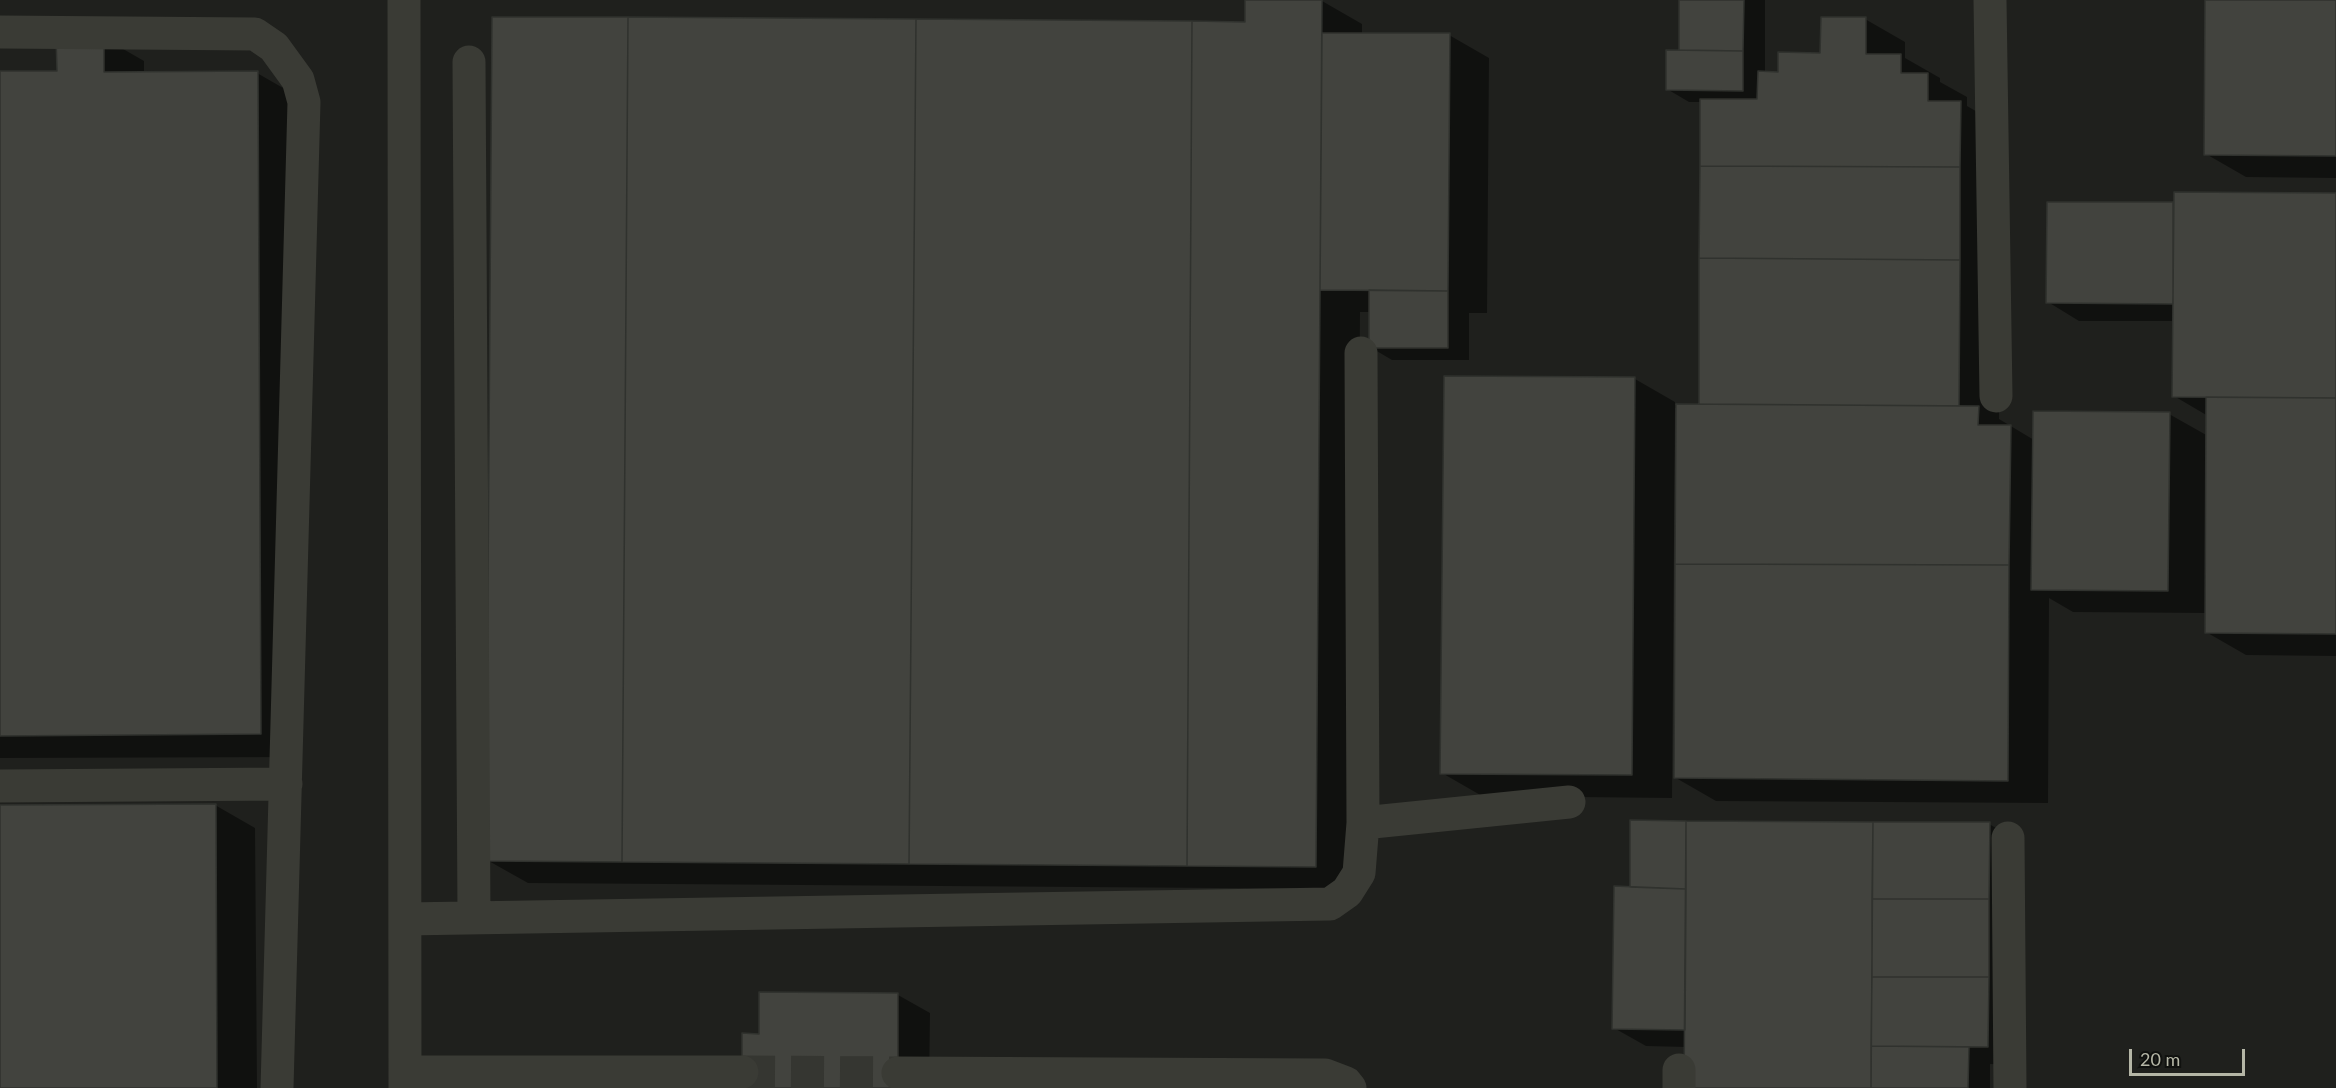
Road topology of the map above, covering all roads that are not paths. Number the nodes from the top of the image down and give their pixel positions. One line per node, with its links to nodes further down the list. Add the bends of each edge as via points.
1 (404, 0): 13 (street)
2 (1990, 0): 6 (street)
3 (0, 32): 7 (street, via 255,34 274,47 298,80 304,102)
4 (470, 62): 12 (street)
5 (1361, 353): 10 (street)
6 (1996, 396)
7 (286, 784): 8 (street); 18 (street)
8 (0, 786)
9 (1569, 802): 10 (street)
10 (1363, 823): 12 (street, via 1359,873 1347,892 1330,904)
11 (2008, 838): 20 (street)
12 (474, 918): 13 (street)
13 (405, 919): 16 (street)
14 (742, 1072): 17 (street)
15 (898, 1073): 19 (street, via 1325,1075)
16 (405, 1080): 17 (street)
17 (481, 1081)
18 (278, 1088)
19 (1350, 1088)
20 (2010, 1088)

